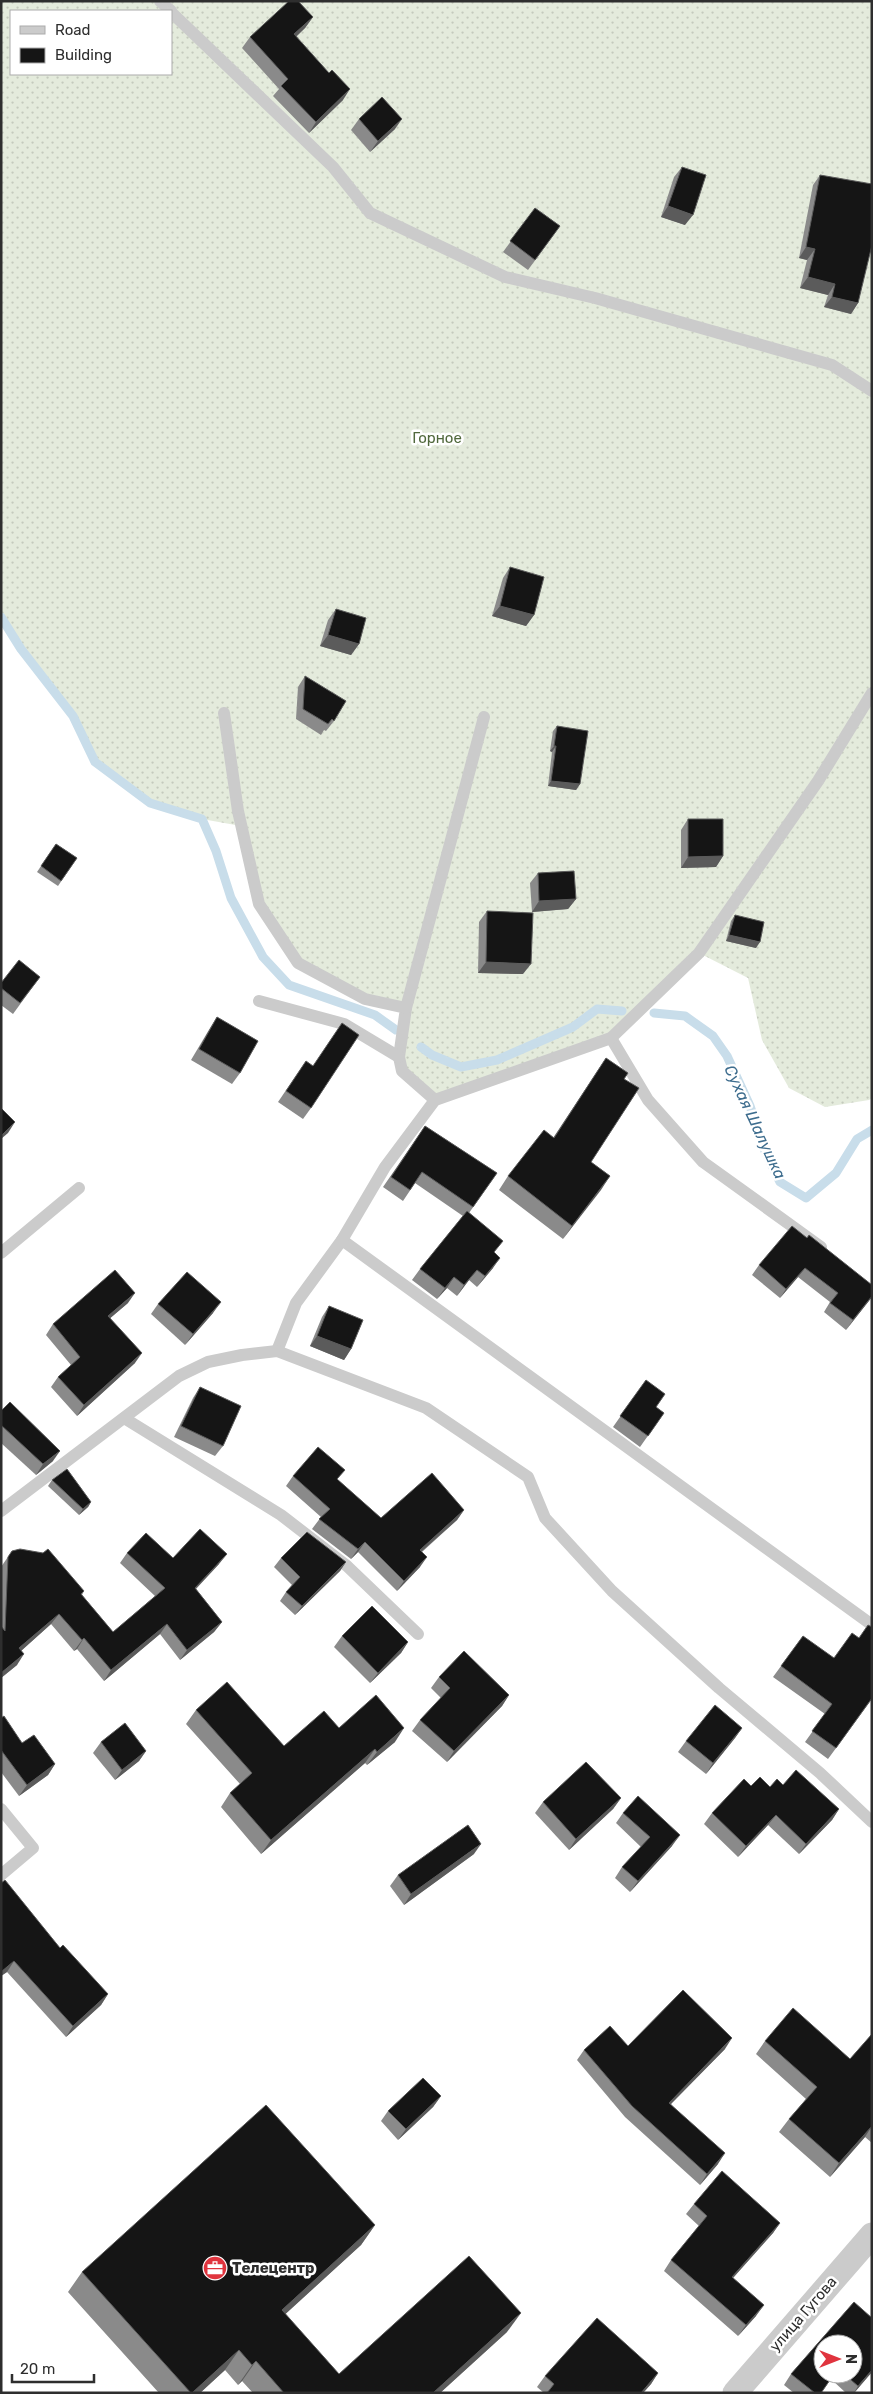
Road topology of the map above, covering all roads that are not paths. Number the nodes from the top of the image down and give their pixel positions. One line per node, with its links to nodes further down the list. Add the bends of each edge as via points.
1 (160, 1): 2 (lane)
2 (169, 10)
3 (172, 13): 4 (lane, via 333,167 370,212 505,277 595,298 832,365)
4 (872, 391)
5 (872, 693): 10 (lane, via 818,781 699,953)
6 (224, 713): 9 (lane, via 238,811 259,904 298,963 365,999)
7 (484, 717): 9 (lane)
8 (259, 1001): 11 (lane, via 344,1024)
9 (406, 1008): 11 (lane)
10 (611, 1038): 12 (lane); 16 (lane, via 648,1100 703,1162)
11 (399, 1057): 12 (lane, via 402,1071)
12 (435, 1100): 14 (lane, via 385,1167)
13 (79, 1188): 15 (lane)
14 (342, 1240): 17 (lane, via 296,1303); 20 (lane)
15 (1, 1253)
16 (829, 1253)
17 (277, 1351): 18 (lane, via 208,1362 179,1376); 23 (lane, via 426,1408 528,1477 545,1518 612,1591)
18 (124, 1418): 19 (lane); 21 (lane, via 281,1515 347,1566)
19 (1, 1511)
20 (872, 1625)
21 (418, 1634)
22 (1, 1809): 24 (lane, via 33,1848)
23 (872, 1822)
24 (1, 1875)
25 (872, 2235): 26 (street, улица Гугова)
26 (735, 2393)

